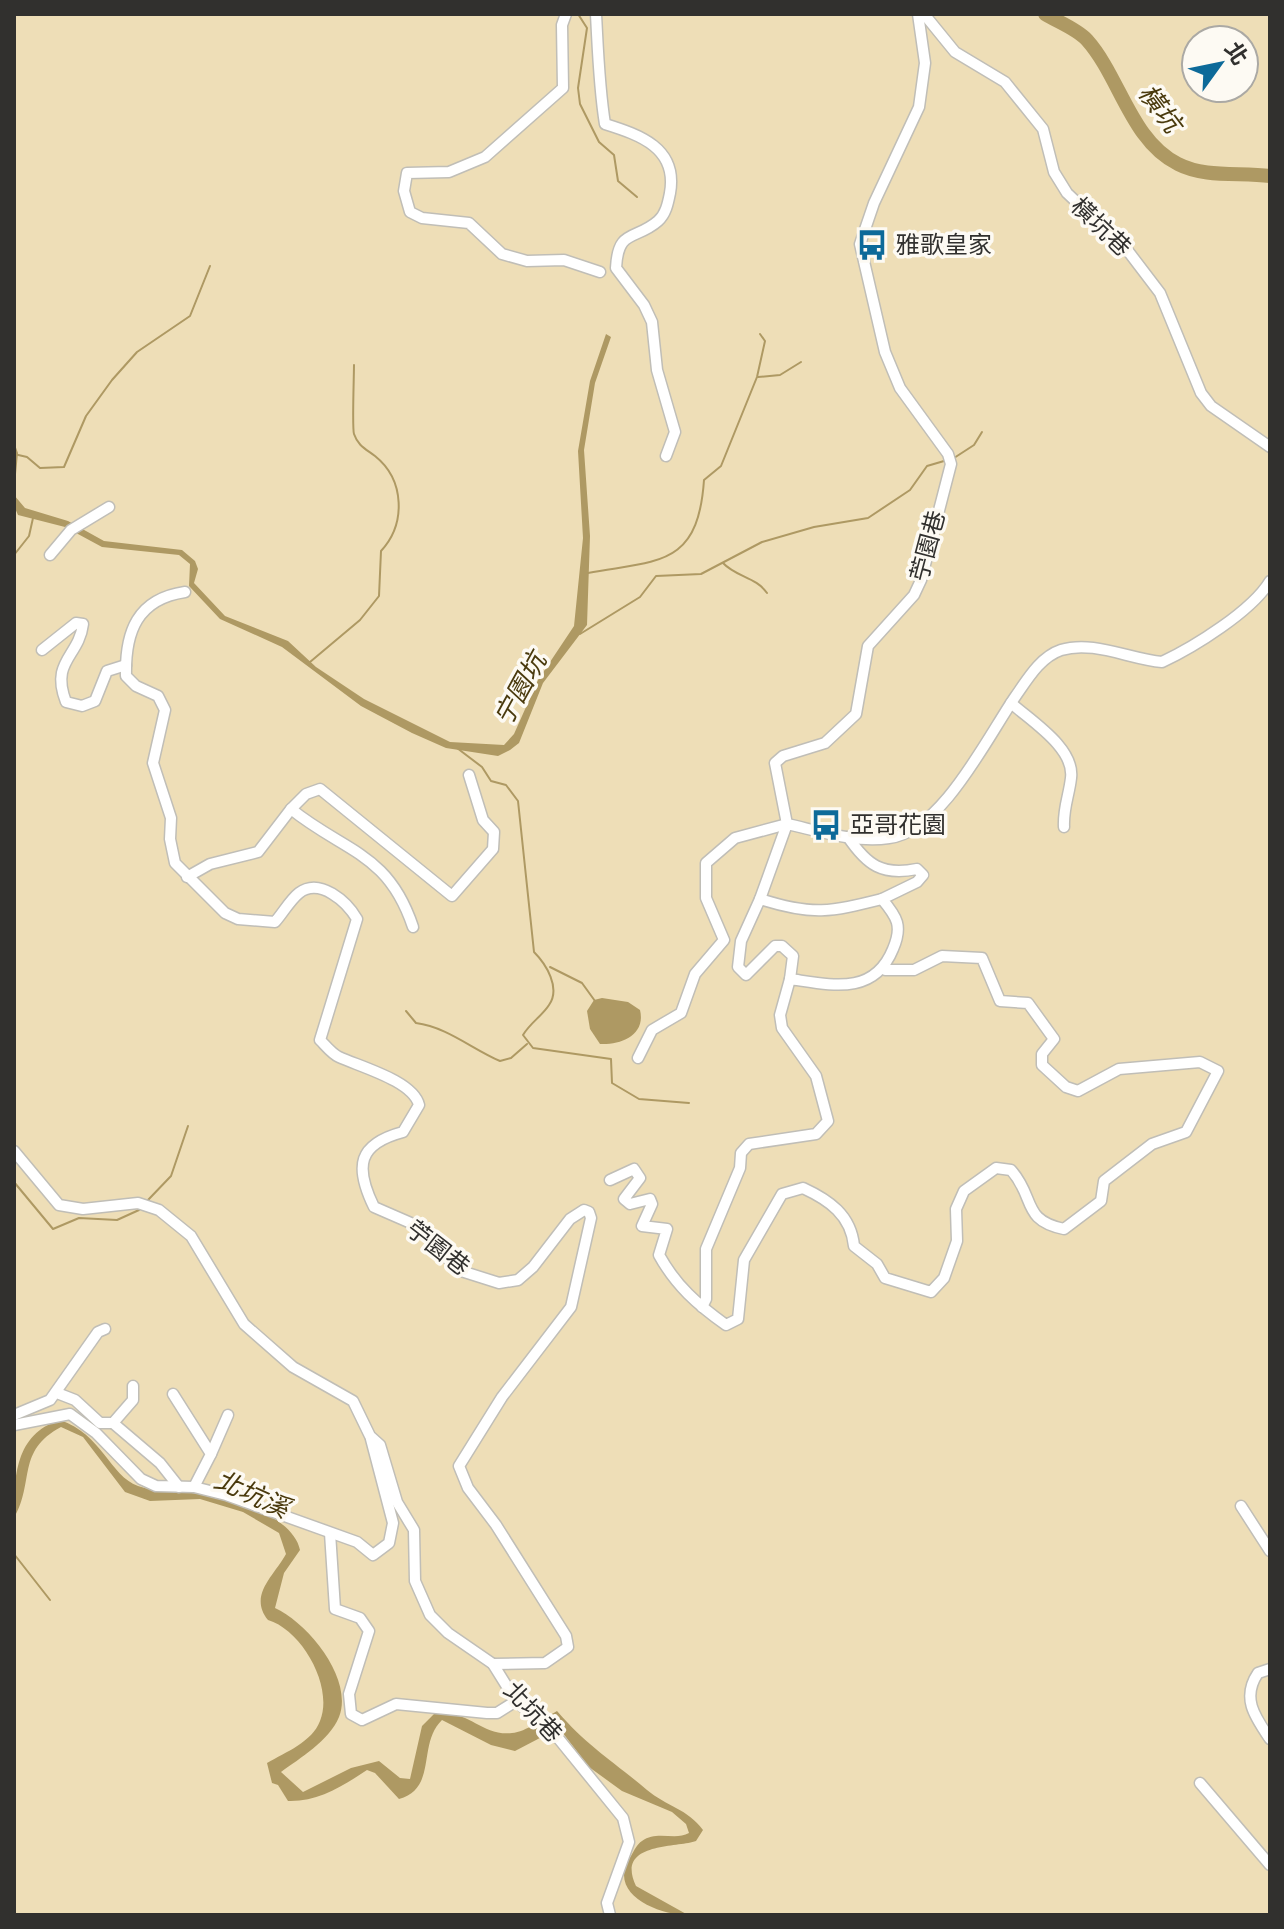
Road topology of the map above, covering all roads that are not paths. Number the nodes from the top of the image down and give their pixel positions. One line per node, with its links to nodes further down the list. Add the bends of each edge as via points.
1 (566, 14): 4 (street, via 563,88 499,148 449,172 407,173 404,191 410,212 469,223 502,254 527,261 564,260)
2 (596, 14): 6 (street, via 597,82 605,124 654,144 666,158 672,178 660,220 626,236 616,268 652,322 657,370 675,432)
3 (921, 14): 5 (street, 橫坑巷, via 945,43 1005,82 1020,100 1043,129 1054,172 1067,193 1128,251 1160,293 1201,393 1211,406); 16 (street, 苧園巷, via 925,63 919,107 860,244 885,352 900,388 949,459 921,580 868,646 856,714 825,743 775,763)
4 (600, 272)
5 (1270, 447)
6 (666, 456)
7 (109, 507): 8 (street, via 71,530)
8 (50, 555)
9 (1270, 581): 13 (street, via 1248,606 1162,662 1084,646 1058,651 1032,672)
10 (185, 592): 12 (street, via 150,605 126,645)
11 (42, 650): 12 (street, via 76,623 83,624 61,666 66,702 82,706 95,701 107,671)
12 (126, 665): 19 (street, 苧園巷, via 126,676 158,696 165,710 153,763 171,818 175,863)
13 (1011, 703): 17 (street, via 1068,756 1072,775); 18 (street, via 925,823 890,838)
14 (469, 775): 15 (street, via 483,820 494,832 493,849 452,896 320,789)
15 (291, 809): 19 (street, via 258,852 210,864); 22 (street, via 364,853 406,905)
16 (787, 824): 18 (street); 20 (street); 25 (street, via 735,838 706,863 706,898 724,940 695,974 681,1013 652,1030)
17 (1064, 827)
18 (848, 837): 21 (street, via 878,870 917,869 923,875)
19 (187, 877): 44 (street, 苧園巷, via 238,919 275,922 307,889 329,892 357,919 320,1040 336,1056 407,1086 417,1094 419,1105 403,1132 378,1139 364,1156 374,1207 420,1227 458,1270 499,1283 518,1280 570,1219 589,1212 571,1307 502,1397 459,1466 568,1647 545,1663)
20 (760, 899): 21 (street, via 826,913); 24 (street, via 741,941 738,967 746,975 753,972 775,946 782,946 793,956)
21 (882, 899): 23 (street, via 899,920 899,936)
22 (413, 927)
23 (885, 970): 24 (street, via 861,983); 28 (street, via 914,970 942,956 982,958 1000,1001 1028,1003 1054,1039 1042,1054 1042,1065 1078,1091 1119,1069 1200,1062 1218,1071 1186,1132 1152,1144 1104,1181 1101,1201 1064,1229 1043,1224 1031,1210 1026,1187 1011,1170 996,1168 964,1191 956,1209 957,1241 944,1278 931,1292 885,1278 854,1246 843,1215 825,1198 803,1188 782,1194 744,1260 738,1319 726,1325)
24 (790, 979): 28 (street, via 780,1015 782,1028 816,1076 828,1121 816,1134 749,1144 741,1153 740,1168 706,1249)
25 (638, 1058)
26 (14, 1151): 37 (street, 北坑巷, via 59,1205 83,1209 138,1203 159,1210 191,1236 244,1324 293,1367 353,1401)
27 (610, 1180): 28 (street, via 634,1169 638,1173 640,1178 624,1199 630,1204 647,1197 652,1201 642,1226 667,1229 659,1255)
28 (702, 1307)
29 (105, 1329): 31 (street)
30 (133, 1386): 35 (street, via 133,1400)
31 (57, 1393): 33 (street); 35 (street, via 75,1400 100,1423)
32 (173, 1394): 38 (street)
33 (14, 1415)
34 (228, 1415): 38 (street)
35 (113, 1423): 39 (street, via 160,1463)
36 (14, 1425): 39 (street, 北坑巷, via 70,1414 141,1479)
37 (370, 1436): 42 (street, 北坑巷, via 393,1535 373,1555 357,1542); 44 (street, 北坑巷, via 380,1445 397,1502 414,1530 415,1581 421,1600 448,1633)
38 (211, 1454): 40 (street)
39 (179, 1487): 40 (street, 北坑巷)
40 (194, 1487): 42 (street, 北坑巷)
41 (1241, 1506): 43 (street)
42 (330, 1533): 46 (street, via 335,1609 360,1618 369,1631 349,1694 351,1714 362,1720 396,1704 497,1713)
43 (1270, 1551)
44 (493, 1664): 46 (street, 北坑巷)
45 (1270, 1669): 47 (street, via 1258,1673 1249,1691 1249,1702)
46 (516, 1701): 50 (street, 北坑巷, via 554,1733 623,1818 629,1842 607,1903)
47 (1270, 1739)
48 (1200, 1783): 49 (street)
49 (1270, 1865)
50 (610, 1915)

